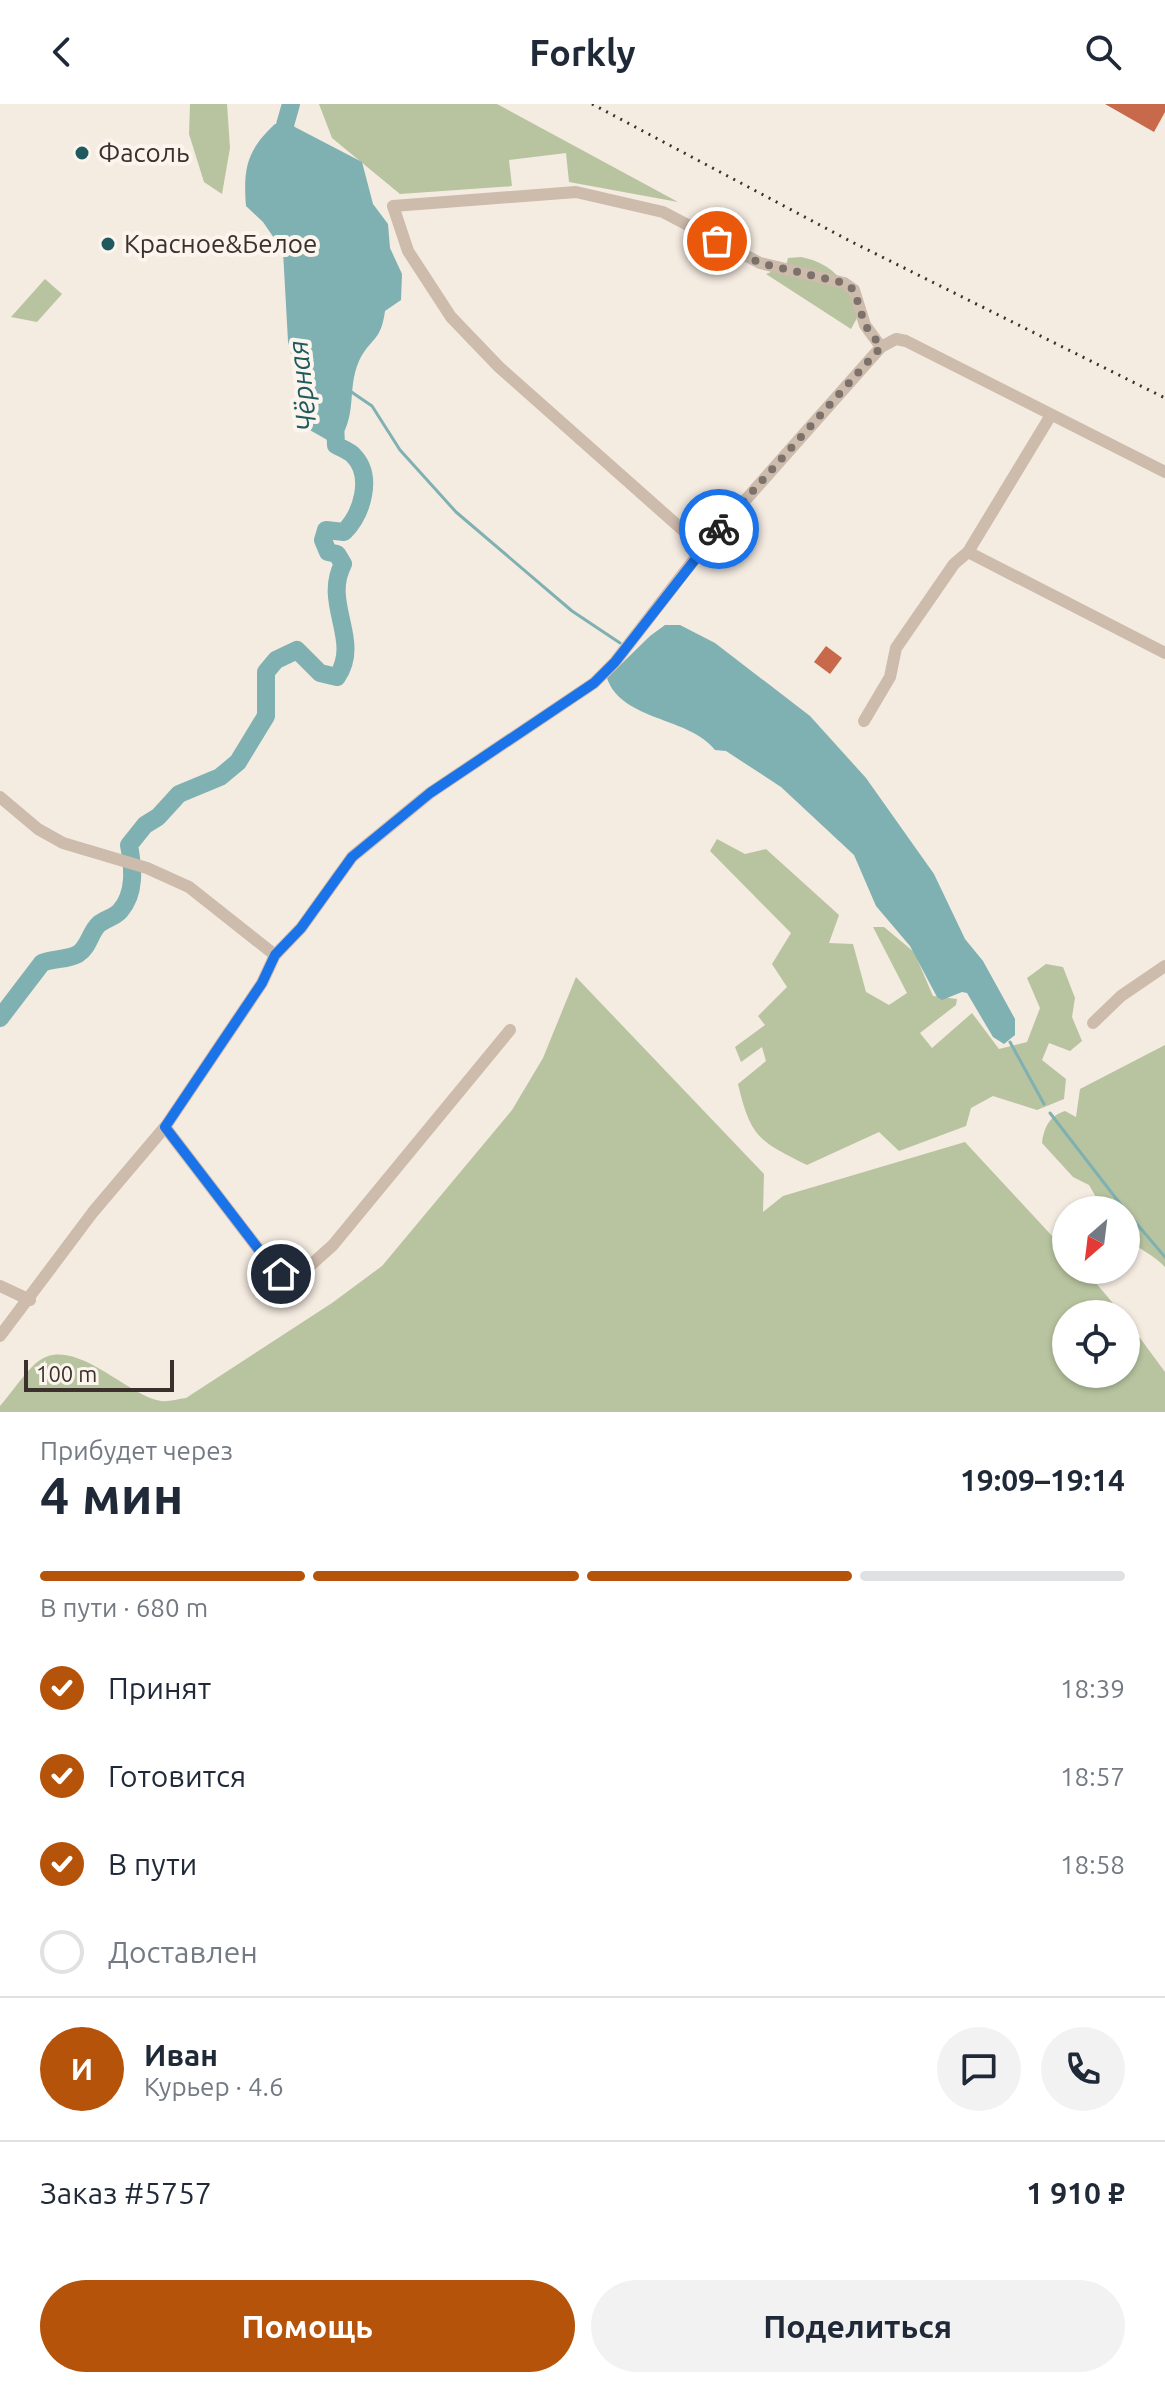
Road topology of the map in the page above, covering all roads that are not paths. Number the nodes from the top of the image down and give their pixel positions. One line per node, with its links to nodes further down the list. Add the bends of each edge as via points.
1 (881, 347): 2 (street, via 896,339 906,341); 4 (street); 4 (street, via 865,325 854,290 844,283 760,263 663,212 576,192 393,206 408,251 451,317 499,367)
2 (1051, 415): 3 (street); 5 (street)
3 (1165, 472)
4 (703, 548): 9 (street, via 594,683 430,793 363,846)
5 (968, 552): 6 (street); 7 (street, via 896,648 890,677)
6 (1165, 653)
7 (864, 721)
8 (0, 797): 9 (street, via 50,836 189,887)
9 (275, 955): 13 (street, via 262,983)
10 (1165, 966): 11 (street)
11 (1093, 1023)
12 (510, 1030): 13 (street, via 333,1245 293,1276 273,1268)
13 (165, 1127): 15 (street, via 93,1212)
14 (0, 1286): 15 (street)
15 (30, 1300): 16 (street)
16 (0, 1336)

